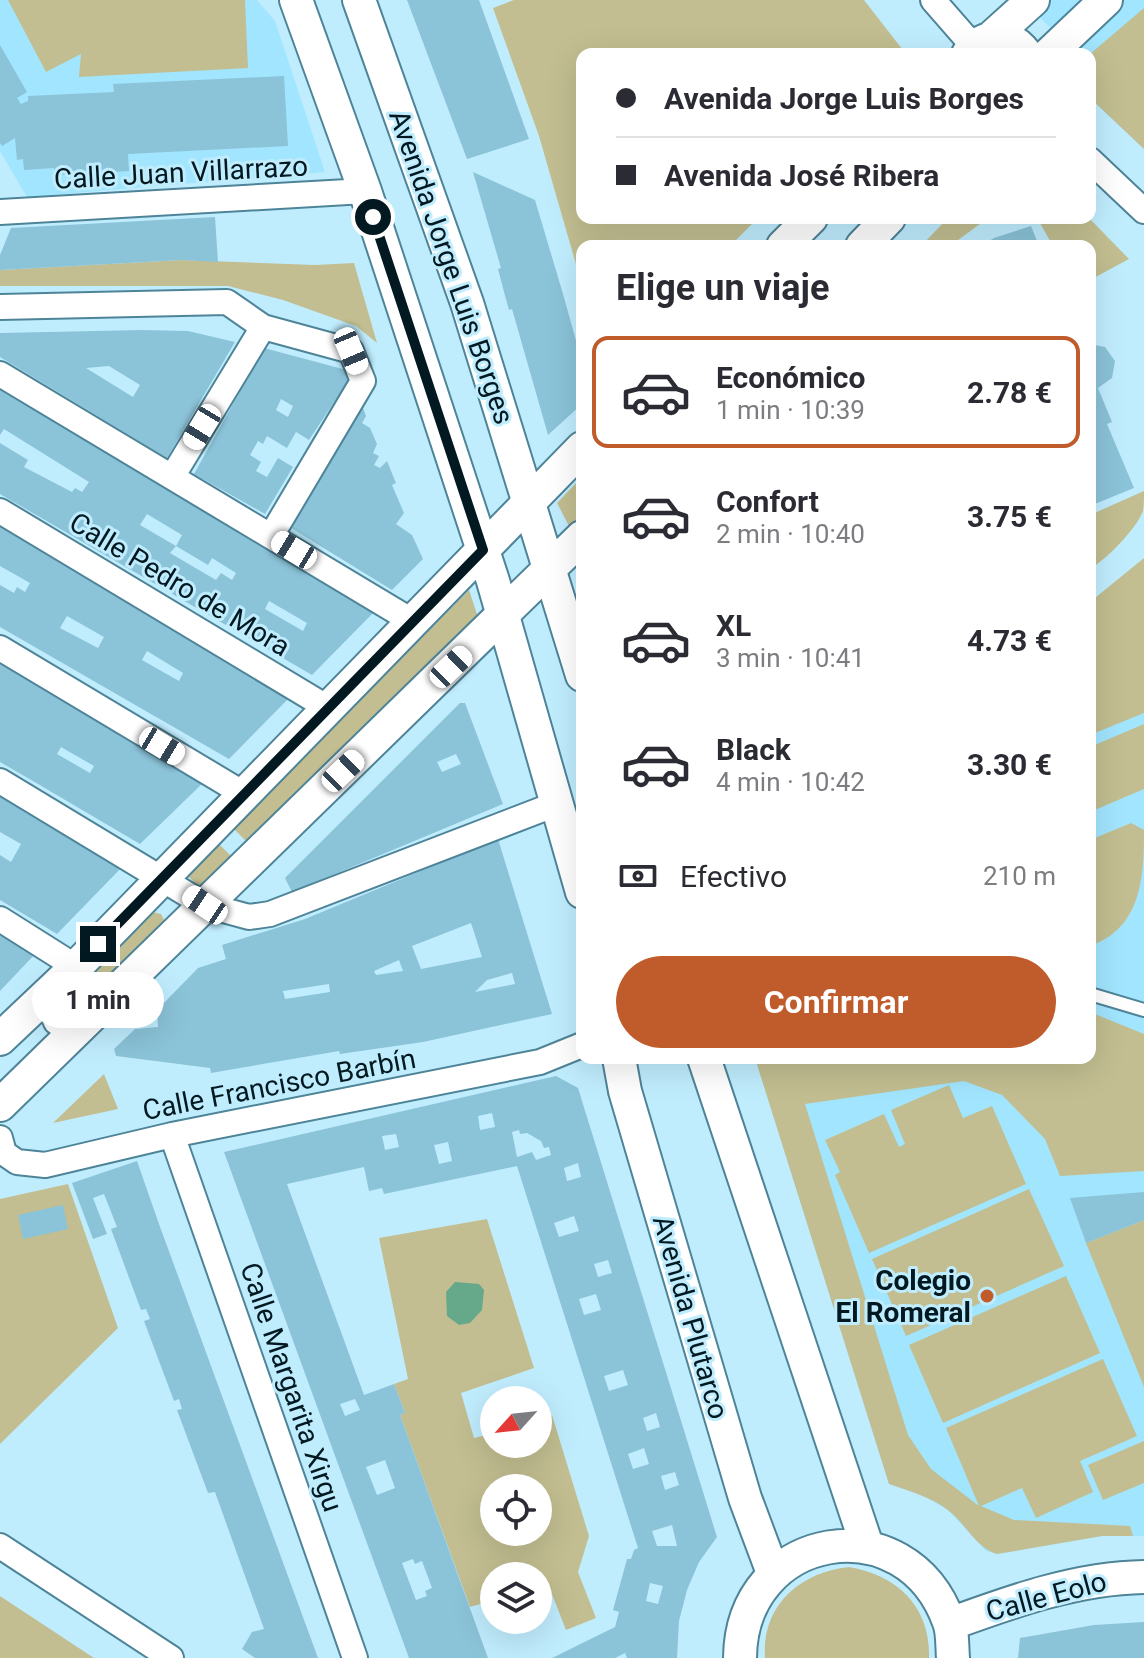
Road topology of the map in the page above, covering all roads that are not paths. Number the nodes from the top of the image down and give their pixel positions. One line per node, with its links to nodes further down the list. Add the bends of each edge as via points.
1 (296, 0): 10 (main road, Avenida Jorge Luis Borges)
2 (359, 0): 22 (main road, Avenida Jorge Luis Borges, via 467,303)
3 (933, 0): 6 (street)
4 (1033, 0): 6 (main road)
5 (1106, 0): 8 (main road)
6 (978, 46): 7 (main road, via 1011,40)
7 (1020, 48)
8 (1055, 48)
9 (1096, 166): 11 (street)
10 (365, 191): 12 (street, Calle Juan Villarrazo); 26 (main road, Avenida Jorge Luis Borges)
11 (1144, 211)
12 (0, 212)
13 (805, 224): 15 (main road)
14 (883, 224): 16 (main road)
15 (789, 240)
16 (868, 240)
17 (0, 307): 18 (street, via 227,302)
18 (263, 327): 21 (street); 24 (street, via 351,351 363,381)
19 (0, 374): 21 (street)
20 (576, 454): 22 (main road)
21 (172, 477): 24 (street)
22 (530, 503): 26 (main road); 27 (main road, Avenida Jorge Luis Borges)
23 (0, 511): 32 (street, Calle Pedro de Mora)
24 (271, 536): 29 (street)
25 (576, 543): 27 (main road)
26 (483, 550): 28 (main road, Avenida Jorge Luis Borges); 29 (main road)
27 (550, 569): 28 (main road); 31 (main road)
28 (503, 617): 35 (main road); 38 (main road)
29 (412, 621): 32 (main road)
30 (0, 648): 34 (street)
31 (576, 655)
32 (328, 708): 34 (main road)
33 (0, 781): 37 (street)
34 (244, 794): 37 (main road)
35 (556, 804): 36 (main road); 38 (street, via 270,914 249,917)
36 (576, 872)
37 (163, 877): 38 (street); 40 (main road)
38 (205, 905): 44 (main road)
39 (0, 919): 40 (street)
40 (76, 967): 41 (main road)
41 (46, 996): 44 (street, via 56,1022); 45 (main road)
42 (1096, 996): 43 (lane)
43 (1144, 1010)
44 (81, 1028): 49 (main road)
45 (0, 1039)
46 (576, 1047): 50 (street, Calle Francisco Barbín, via 540,1062)
47 (620, 1064): 54 (main road, Avenida Plutarco, via 745,1498)
48 (706, 1064): 53 (main road)
49 (0, 1105)
50 (172, 1135): 51 (street, Calle Francisco Barbín, via 45,1165 17,1162 4,1153); 58 (street, Calle Margarita Xirgu)
51 (0, 1138)
52 (0, 1546): 57 (street)
53 (867, 1546): 54 (main road, via 809,1551); 56 (main road, via 904,1561 932,1588)
54 (773, 1573): 59 (main road, via 752,1601)
55 (1144, 1577): 56 (main road, Calle Eolo, via 1111,1577 1020,1599)
56 (950, 1624): 60 (main road)
57 (171, 1658)
58 (355, 1658)
59 (740, 1658)
60 (953, 1658)

